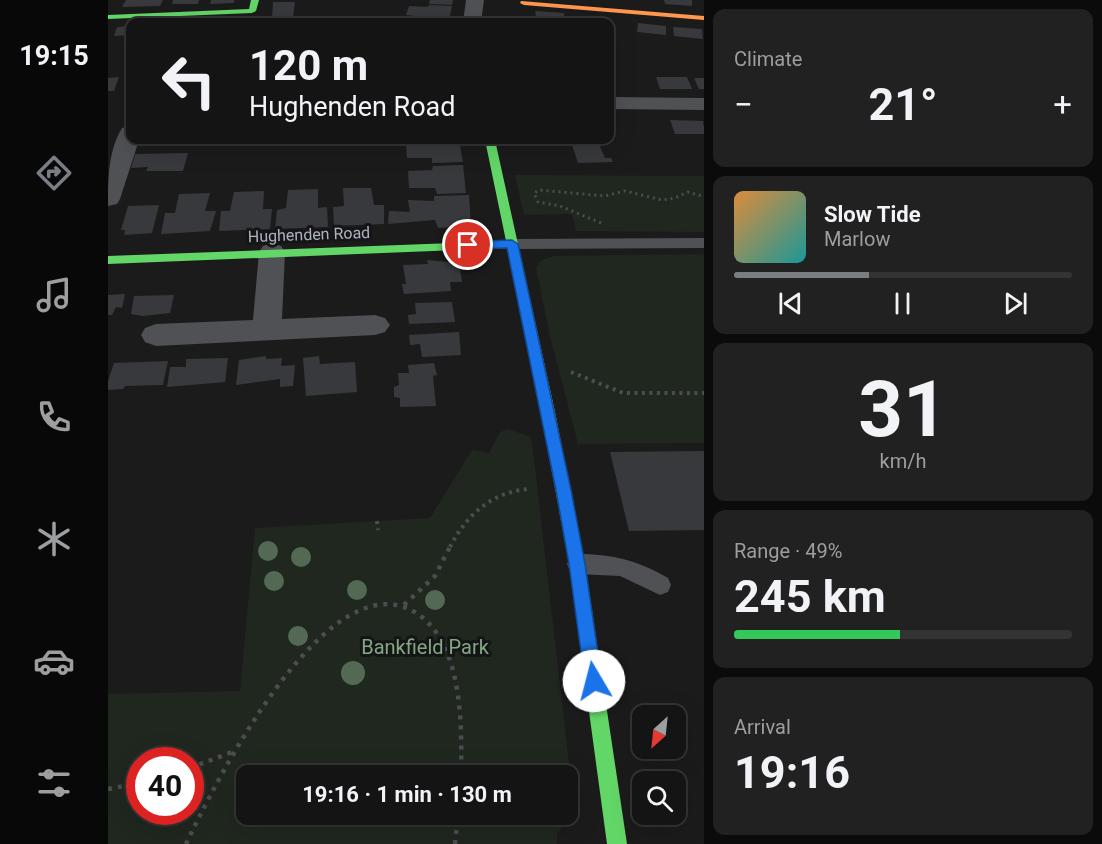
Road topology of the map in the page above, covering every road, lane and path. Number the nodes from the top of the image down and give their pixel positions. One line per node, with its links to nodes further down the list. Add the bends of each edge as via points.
1 (475, 0): 5 (street)
2 (524, 3): 6 (street)
3 (252, 10): 4 (street)
4 (108, 17)
5 (473, 18)
6 (704, 18)
7 (614, 103): 8 (street)
8 (704, 104)
9 (126, 144): 12 (street)
10 (491, 144): 15 (street)
11 (704, 197): 13 (path, via 691,192 662,200 625,191 612,196 539,190 534,193 538,202 569,209)
12 (108, 199)
13 (603, 225)
14 (704, 243): 15 (lane)
15 (512, 244): 16 (street, Hughenden Road); 21 (street)
16 (272, 252): 17 (street, Hughenden Road); 19 (street)
17 (108, 260)
18 (375, 325): 19 (street)
19 (267, 328): 20 (street)
20 (156, 335)
21 (537, 358): 22 (path, via 624,393); 23 (street)
22 (704, 393)
23 (563, 490): 26 (street); 28 (path, via 519,489 496,495 466,523 436,574)
24 (377, 521): 25 (path)
25 (378, 530)
26 (577, 564): 27 (lane, via 614,563 636,570); 37 (street)
27 (660, 585)
28 (404, 605): 29 (path, via 365,610 327,632 274,692); 31 (path, via 434,626 441,638 458,702)
29 (236, 750): 30 (path); 35 (path)
30 (204, 763)
31 (461, 765)
32 (126, 786): 33 (path)
33 (108, 789)
34 (457, 825): 36 (path)
35 (186, 844)
36 (455, 844)
37 (617, 844)

